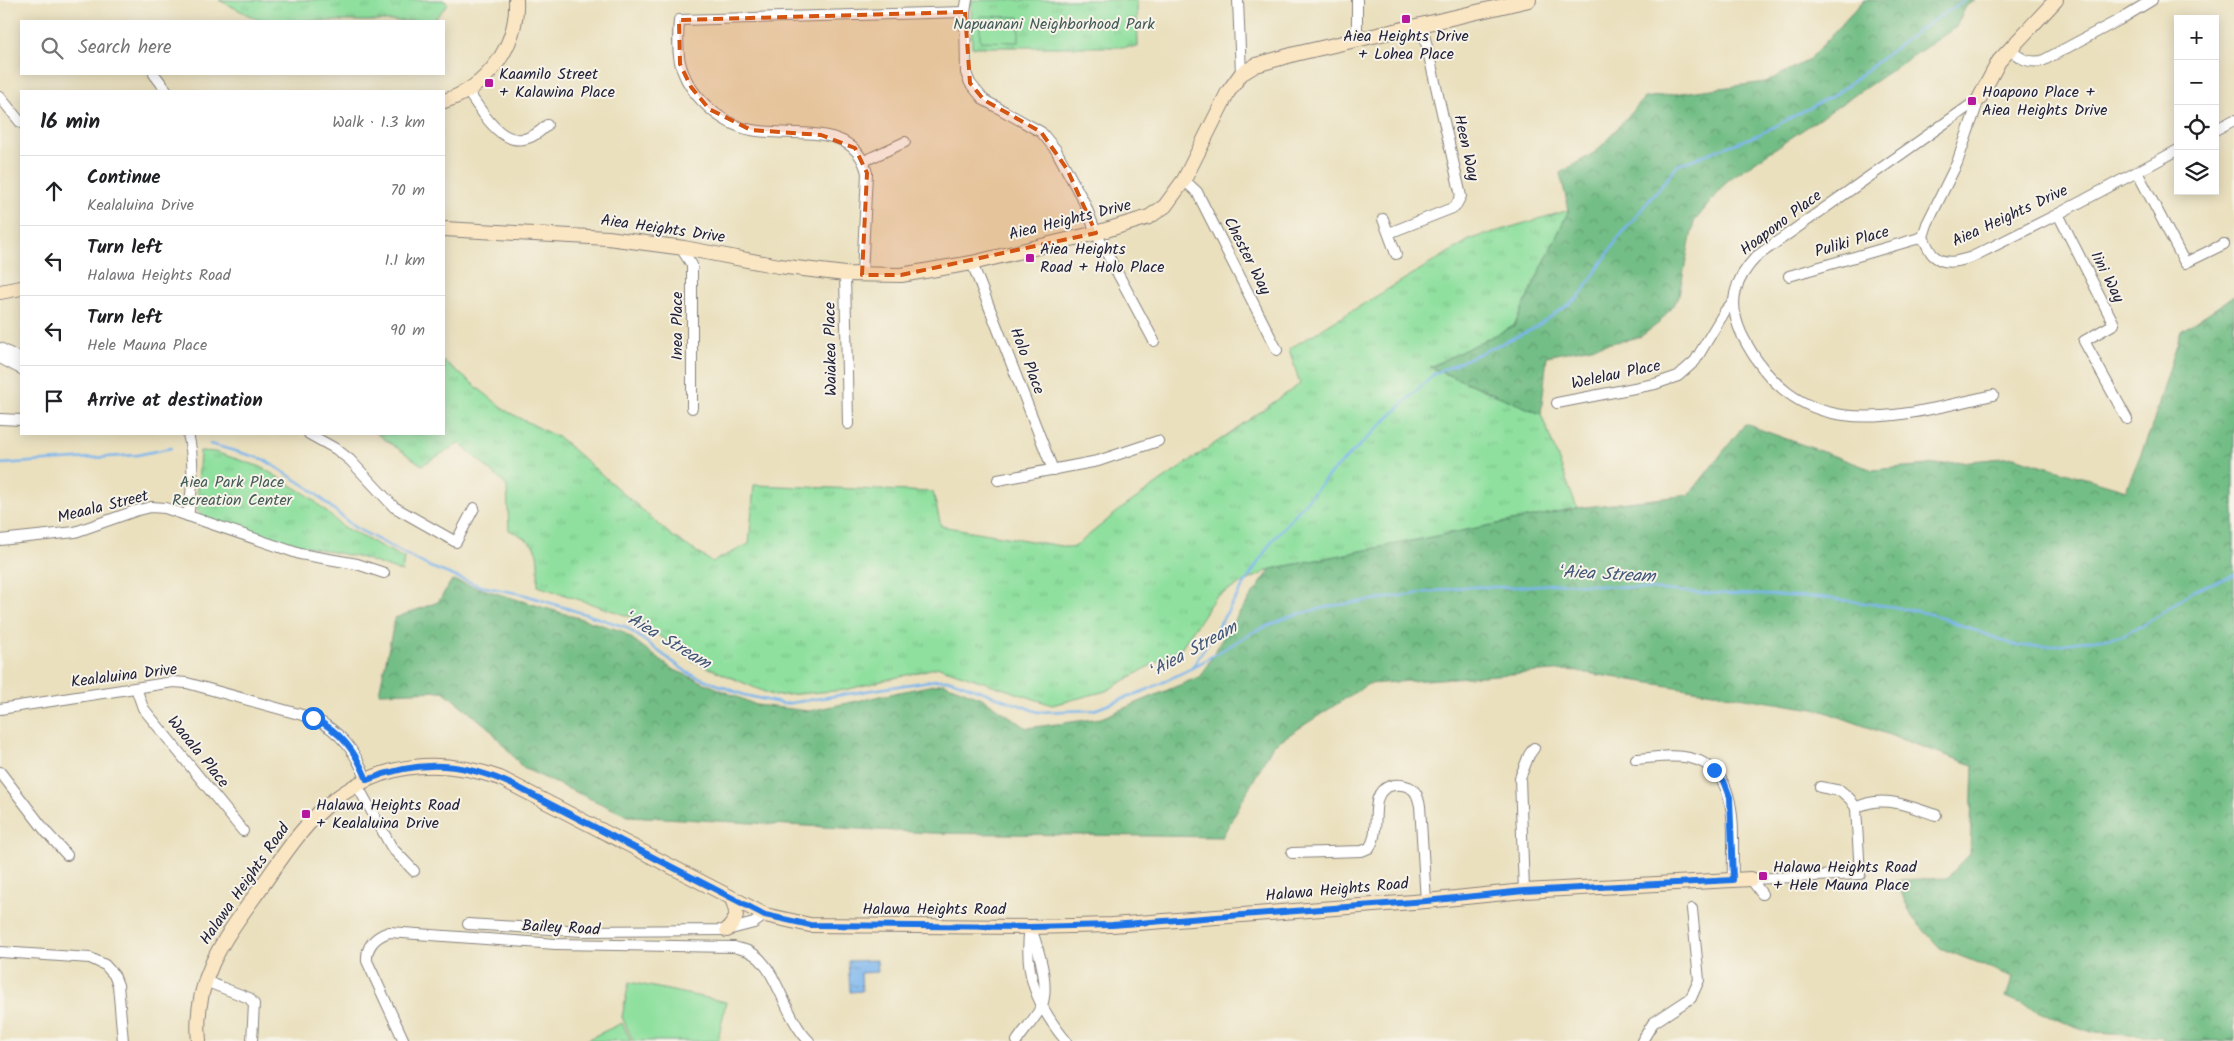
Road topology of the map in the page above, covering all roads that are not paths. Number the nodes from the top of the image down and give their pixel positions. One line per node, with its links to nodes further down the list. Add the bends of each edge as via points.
1 (516, 0): 15 (street, via 512,31 505,50 481,82)
2 (967, 0): 8 (street)
3 (1238, 0): 12 (street)
4 (1357, 0): 10 (street)
5 (1529, 0): 9 (street, Aiea Heights Drive)
6 (2056, 0): 11 (street, Aiea Heights Drive)
7 (2152, 0): 11 (street, via 2042,61 2018,58)
8 (965, 12): 25 (street, via 679,20 680,64 691,87 709,108 729,122 751,130 841,139 855,148); 31 (street, via 966,73 970,84 984,100 1041,132 1067,169)
9 (1422, 25): 10 (street, Aiea Heights Drive); 32 (street, Heen Way, via 1462,196 1456,207)
10 (1358, 40): 12 (street, Aiea Heights Drive, via 1256,65)
11 (2010, 49): 17 (street, Aiea Heights Drive)
12 (1241, 74): 27 (street, Aiea Heights Drive, via 1228,92)
13 (155, 75): 14 (street)
14 (167, 90)
15 (468, 92): 18 (street); 21 (street, via 491,125 506,138 532,137)
16 (0, 97): 20 (street)
17 (1979, 99): 33 (street, Aiea Heights Drive, via 1957,163); 43 (street, Hoapono Place, via 1757,256 1746,268)
18 (445, 101)
19 (2234, 120): 22 (street)
20 (20, 122)
21 (547, 125)
22 (2219, 128)
23 (905, 142): 25 (street)
24 (2174, 152): 26 (street, Aiea Heights Drive)
25 (864, 161): 39 (street, via 867,173)
26 (2136, 172): 28 (street, Aiea Heights Drive); 34 (street, via 2185,263)
27 (1184, 180): 31 (street, Aiea Heights Drive, via 1164,206 1149,217); 46 (street, Chester Way, via 1198,192)
28 (2058, 214): 33 (street, Aiea Heights Drive, via 1958,262 1946,262 1933,256); 54 (street, Iini Way, via 2114,324 2084,341)
29 (1383, 219): 32 (street)
30 (445, 229): 35 (street, Aiea Heights Drive, via 608,238)
31 (1096, 233): 37 (street, Aiea Heights Drive); 44 (street)
32 (1388, 233): 36 (street)
33 (1923, 237): 40 (street, Puliki Place)
34 (2224, 244)
35 (684, 248): 38 (street, Aiea Heights Drive, via 779,266); 52 (street, Inea Place, via 684,254 692,265)
36 (1396, 254)
37 (972, 263): 39 (street, Aiea Heights Drive, via 920,273); 60 (street, Holo Place)
38 (845, 274): 39 (street, Aiea Heights Drive); 56 (street, Waiakea Place)
39 (862, 275)
40 (1789, 276)
41 (20, 288): 42 (street)
42 (0, 292)
43 (1733, 302): 50 (street, via 1739,328 1754,358 1772,380 1814,408 1837,415 1879,417); 51 (street, Welelau Place, via 1695,361 1678,376 1655,384)
44 (1154, 341)
45 (0, 348): 48 (street)
46 (1277, 350)
47 (0, 358): 49 (street)
48 (20, 358)
49 (20, 368)
50 (1994, 395)
51 (1557, 403)
52 (692, 408)
53 (0, 419): 55 (street)
54 (2127, 419)
55 (20, 420)
56 (848, 424)
57 (188, 435): 63 (street, via 193,484)
58 (311, 435): 62 (street, via 350,460 394,508 456,542)
59 (1158, 441): 60 (street, via 1098,461)
60 (1054, 470): 61 (street)
61 (998, 480)
62 (474, 508)
63 (188, 516): 64 (street, Meaala Street, via 151,507 75,532); 65 (street, Meaala Street, via 300,554 357,564)
64 (0, 540)
65 (384, 573)
66 (136, 688): 67 (street, Kealaluina Drive); 71 (street, Kealaluina Drive, via 188,683 313,718 339,733 351,748); 75 (street, Waoala Place, via 143,708)
67 (0, 709)
68 (1534, 748): 81 (street, via 1520,778)
69 (1636, 759): 79 (street, via 1688,757 1704,762 1724,781 1730,797)
70 (0, 772): 77 (street)
71 (362, 783): 78 (street, Kealaluina Drive, via 392,848); 83 (street, Halawa Heights Road, via 384,773 422,765 458,766 478,771 519,788); 91 (street, Halawa Heights Road, via 334,800 299,836 228,934)
72 (1820, 787): 73 (street, via 1841,791)
73 (1856, 808): 74 (street, via 1880,801 1896,802); 80 (street, Halawa Heights Road, via 1860,874)
74 (1936, 815)
75 (243, 832)
76 (1292, 853): 84 (street, via 1362,851 1369,848 1376,834 1379,794 1398,784 1417,795 1420,806)
77 (67, 855)
78 (414, 871)
79 (1733, 880): 80 (street, Halawa Heights Road); 81 (street, Halawa Heights Road)
80 (1751, 880): 82 (street)
81 (1524, 891): 84 (street, Halawa Heights Road)
82 (1762, 894)
83 (732, 899): 86 (street, Halawa Heights Road); 89 (street, via 737,918)
84 (1426, 901): 88 (street, Halawa Heights Road, via 1112,925)
85 (1692, 909): 100 (street, via 1699,980 1691,998 1653,1023)
86 (765, 915): 88 (street, Halawa Heights Road, via 810,925); 89 (street, via 754,923)
87 (468, 924): 89 (street, via 582,931)
88 (1030, 927): 92 (street, via 1039,949 1044,982)
89 (727, 930)
90 (0, 952): 93 (street, via 90,958 104,965 118,985 121,997)
91 (205, 981): 94 (street, Halawa Heights Road, via 199,1011); 95 (street, via 249,998 254,1004)
92 (1042, 1005): 98 (street); 99 (street)
93 (123, 1041)
94 (200, 1041)
95 (252, 1041)
96 (404, 1041): 97 (street, Bailey Road, via 367,961 373,942 389,932 556,944 734,947 750,952 762,961 771,973 793,1022)
97 (809, 1041)
98 (1017, 1041)
99 (1066, 1041)
100 (1642, 1041)

